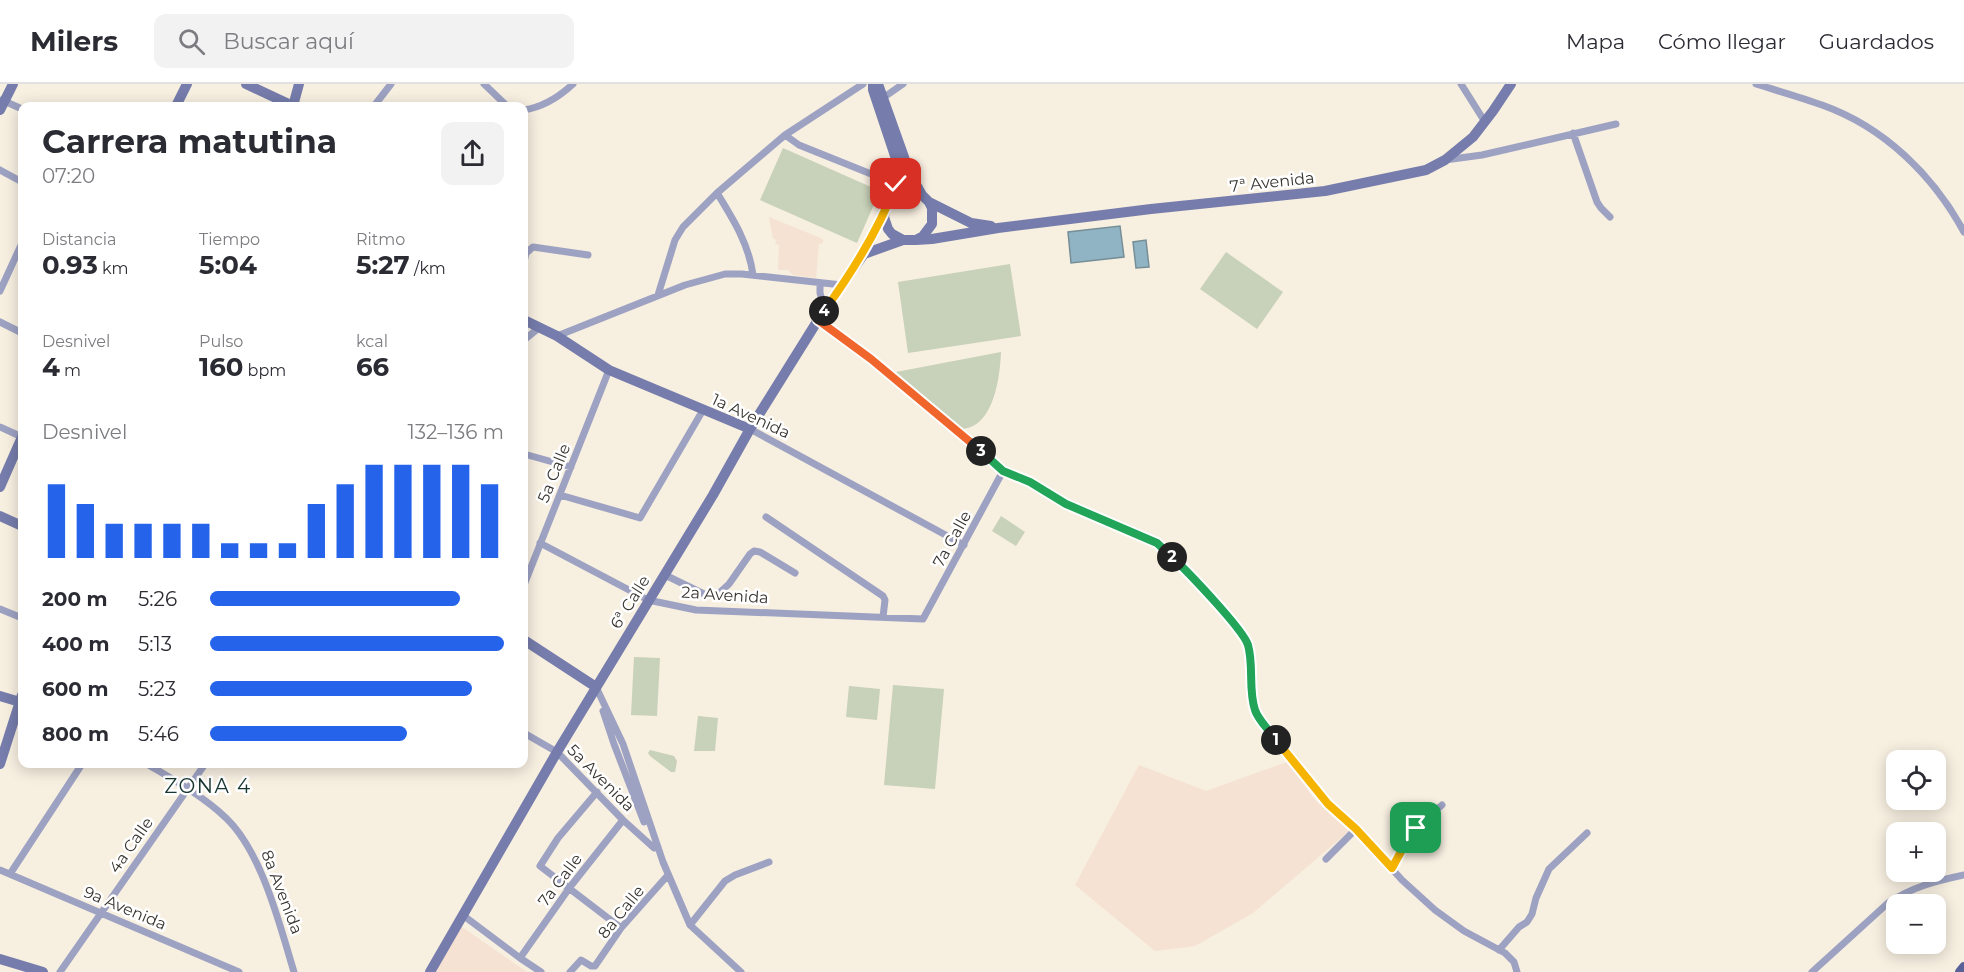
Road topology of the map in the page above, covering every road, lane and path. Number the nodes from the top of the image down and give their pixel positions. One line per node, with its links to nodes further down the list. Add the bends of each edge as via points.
1 (13, 84): 21 (main road)
2 (187, 84): 16 (main road)
3 (246, 84): 17 (main road)
4 (299, 84): 18 (main road)
5 (391, 84): 19 (street)
6 (484, 84): 20 (street)
7 (573, 84): 23 (street, via 547,103)
8 (863, 84): 27 (street)
9 (873, 84): 15 (main road)
10 (878, 84): 15 (main road)
11 (903, 84): 15 (street)
12 (1461, 84): 24 (street)
13 (1511, 84): 24 (main road, 7ª Avenida)
14 (1756, 84): 37 (street, via 1833,110 1882,137 1917,167)
15 (880, 100): 31 (main road, via 896,158); 33 (main road, via 910,174)
16 (178, 102)
17 (284, 102)
18 (294, 102)
19 (377, 102)
20 (502, 102)
21 (2, 103): 22 (street)
22 (18, 108)
23 (528, 109)
24 (1485, 122): 28 (main road, 7ª Avenida)
25 (1616, 124): 26 (street)
26 (1573, 133): 28 (street, via 1474,157); 35 (street, via 1597,202)
27 (785, 135): 31 (street, via 799,145); 32 (street)
28 (1445, 160): 36 (main road, 7ª Avenida, via 1426,170 1325,191)
29 (0, 170): 30 (street)
30 (18, 180)
31 (896, 184): 34 (main road, 6ª Calle)
32 (717, 193): 44 (street, via 738,226); 48 (street, via 683,226)
33 (925, 198): 34 (main road, via 908,191 895,196); 36 (main road, 7ª Avenida, via 971,223); 39 (main road, via 933,216 932,224)
34 (887, 206): 38 (main road, via 884,217 888,229); 42 (main road, 6ª Calle)
35 (1610, 217)
36 (998, 228): 39 (main road, 7ª Avenida)
37 (1964, 232)
38 (903, 240): 39 (main road); 42 (main road)
39 (916, 240)
40 (528, 251): 43 (street, via 533,247)
41 (18, 252): 47 (street)
42 (864, 254): 46 (main road, 6ª Calle)
43 (588, 255)
44 (753, 275): 45 (street); 48 (street, via 725,274)
45 (820, 283): 46 (street); 49 (street)
46 (842, 285): 49 (main road, 6ª Calle)
47 (0, 291)
48 (658, 295): 55 (street)
49 (825, 310): 50 (main road, 6ª Calle)
50 (818, 320): 60 (main road, 6ª Calle); 65 (street, via 871,359)
51 (0, 322): 54 (street)
52 (528, 322): 53 (main road, 1a Avenida)
53 (540, 327): 55 (main road, 1a Avenida); 56 (street)
54 (18, 331)
55 (557, 336): 57 (main road, 1a Avenida)
56 (528, 337)
57 (609, 370): 58 (main road, 1a Avenida); 64 (street, 5a Calle)
58 (703, 410): 60 (main road, 1a Avenida); 67 (street, via 640,518)
59 (0, 427): 61 (street)
60 (750, 429): 72 (street, 1a Avenida); 75 (main road, 6ª Calle)
61 (18, 435)
62 (18, 446): 66 (main road)
63 (528, 455): 64 (street)
64 (571, 467): 67 (street, 5a Calle)
65 (1003, 471): 72 (street, 7a Calle); 96 (street, via 1066,504 1157,543 1184,568 1247,642 1255,711 1328,804)
66 (0, 487)
67 (560, 495): 71 (street, 5a Calle)
68 (0, 516): 70 (main road)
69 (766, 517): 79 (street, via 883,596)
70 (18, 524)
71 (540, 543): 74 (street, 5a Calle); 76 (street, 2a Avenida)
72 (964, 545): 80 (street, 7a Calle)
73 (795, 573): 75 (street, via 753,551 717,595 704,594)
74 (528, 574)
75 (665, 575): 76 (main road, 6ª Calle)
76 (648, 600): 79 (street, 2a Avenida, via 696,609); 82 (main road, 6ª Calle)
77 (0, 609): 78 (street)
78 (18, 616)
79 (883, 617): 80 (street, 2a Avenida)
80 (923, 619)
81 (528, 643): 82 (main road)
82 (596, 687): 87 (main road, 6ª Calle); 98 (street); 100 (street, via 623,744)
83 (0, 696): 84 (main road)
84 (18, 699)
85 (18, 712): 88 (main road)
86 (528, 735): 87 (street, 5a Avenida)
87 (556, 752): 93 (street, 5a Avenida); 109 (main road, 6ª Calle)
88 (0, 764)
89 (79, 768): 104 (street)
90 (154, 768): 92 (street, 8a Avenida)
91 (202, 768): 92 (street, 4a Calle)
92 (187, 788): 108 (street, 4a Calle); 119 (street, 8a Avenida, via 227,819 248,847 262,873)
93 (597, 792): 95 (street, 5a Avenida); 107 (street, via 540,864)
94 (1442, 805): 102 (street, via 1416,828)
95 (623, 820): 98 (street, 5a Avenida); 107 (street, 7a Calle)
96 (1356, 829): 99 (street); 102 (street)
97 (1587, 833): 112 (street, via 1549,869 1532,914)
98 (654, 848): 100 (street)
99 (1326, 859)
100 (663, 862): 106 (street)
101 (769, 862): 110 (street, via 725,881)
102 (1392, 868): 112 (street, via 1435,910)
103 (0, 870): 104 (street, 9a Avenida)
104 (10, 874): 108 (street, 9a Avenida)
105 (1964, 875): 125 (street, via 1900,895)
106 (668, 876): 110 (street); 111 (street, 8a Calle)
107 (570, 887): 111 (street); 113 (street, 7a Calle)
108 (101, 912): 117 (street, 4a Calle); 118 (street, 9a Avenida)
109 (464, 916): 113 (street); 120 (main road, 6ª Calle)
110 (690, 925): 123 (street)
111 (621, 928): 122 (street, 8a Calle, via 596,966 582,960)
112 (1499, 950): 124 (street, via 1514,962)
113 (520, 958): 121 (street)
114 (0, 959): 116 (main road)
115 (1964, 967): 126 (main road)
116 (43, 972)
117 (60, 972)
118 (239, 972)
119 (294, 972)
120 (430, 972)
121 (541, 972)
122 (570, 972)
123 (741, 972)
124 (1517, 972)
125 (1812, 972)
126 (1960, 972)

